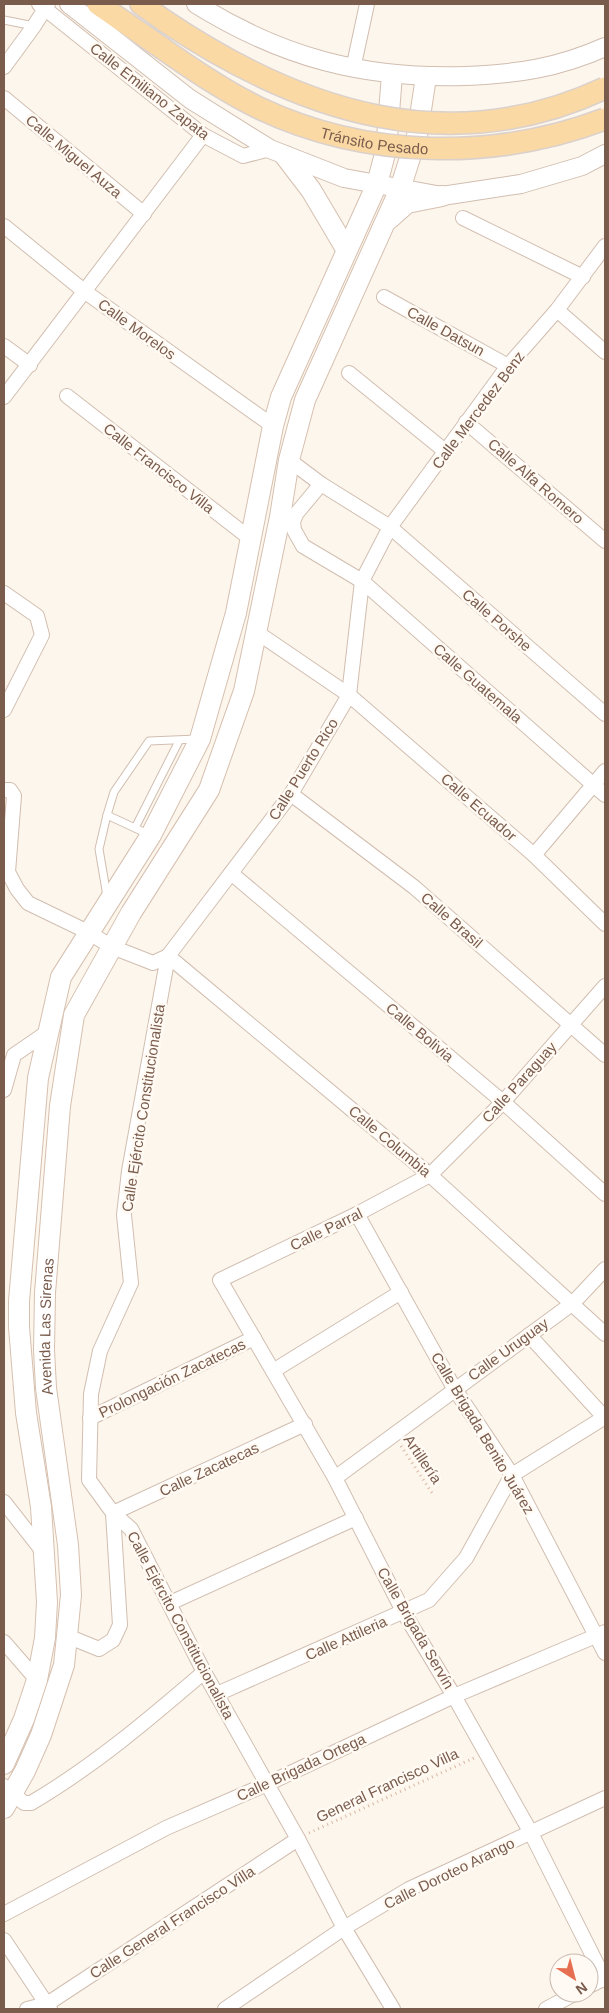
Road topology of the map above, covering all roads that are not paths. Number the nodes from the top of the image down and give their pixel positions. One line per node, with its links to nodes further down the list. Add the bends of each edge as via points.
1 (69, 4): 18 (street, via 190,99)
2 (98, 4): 16 (main road, Tránsito Pesado, bridge, via 217,86 259,108 319,131 387,145 439,150 506,146)
3 (141, 4): 14 (main road, Tránsito Pesado, bridge, via 228,60 297,94 355,112 402,121 448,124 507,119 580,100)
4 (196, 4): 11 (street, via 260,37 308,57)
5 (367, 4): 11 (street)
6 (44, 5): 8 (street); 17 (street, Calle Emiliano Zapata)
7 (4, 20): 8 (lane)
8 (34, 26): 10 (street)
9 (605, 48): 13 (street, via 537,70)
10 (4, 66)
11 (353, 70): 12 (street)
12 (392, 75): 13 (street); 20 (main road, Avenida Las Sirenas, via 386,150)
13 (426, 77): 21 (main road, via 417,136)
14 (605, 88)
15 (4, 98): 23 (street, Calle Miguel Auza)
16 (605, 119)
17 (203, 135): 18 (street, Calle Emiliano Zapata, via 243,156); 23 (street)
18 (277, 153): 20 (street, via 344,178); 28 (main road, via 316,197)
19 (605, 154): 22 (street, via 582,166 521,184)
20 (377, 184): 21 (street); 28 (main road, Avenida Las Sirenas)
21 (400, 189): 22 (street); 26 (main road)
22 (442, 196): 26 (main road, via 407,203 390,217)
23 (144, 214): 30 (street)
24 (463, 218): 29 (street)
25 (4, 226): 30 (street, Calle Morelos)
26 (373, 246): 43 (main road, Avenida Las Sirenas, via 305,400)
27 (605, 246): 29 (street, Calle Mercedez Benz)
28 (346, 249): 41 (main road, Avenida Las Sirenas, via 282,397)
29 (583, 277): 32 (street, Calle Mercedez Benz)
30 (84, 291): 35 (street); 41 (street, Calle Morelos)
31 (384, 296): 36 (street, Calle Datsun)
32 (557, 310): 34 (street); 36 (street, Calle Mercedez Benz)
33 (4, 346): 35 (street)
34 (605, 352)
35 (30, 365): 39 (street)
36 (508, 366): 40 (street, Calle Mercedez Benz)
37 (349, 373): 42 (street)
38 (67, 396): 47 (street, Calle Francisco Villa)
39 (4, 397)
40 (466, 422): 42 (street, Calle Mercedez Benz); 48 (street, Calle Alfa Romero)
41 (274, 426): 47 (main road, Avenida Las Sirenas)
42 (445, 451): 46 (street, Calle Mercedez Benz)
43 (289, 460): 44 (street, Calle Porshe); 45 (main road, Avenida Las Sirenas)
44 (321, 484): 45 (street, via 296,514); 46 (street, Calle Porshe)
45 (286, 520): 49 (street, Calle Guatemala, via 303,546); 51 (main road, Avenida Las Sirenas)
46 (390, 527): 49 (street, Calle Mercedez Benz); 54 (street, Calle Porshe)
47 (252, 540): 55 (main road, Avenida Las Sirenas, via 236,612)
48 (605, 541)
49 (362, 581): 52 (street, Calle Puerto Rico); 58 (street, Calle Guatemala)
50 (4, 593): 53 (street, via 37,616 42,635)
51 (255, 631): 52 (street, Calle Ecuador); 69 (main road, Avenida Las Sirenas, via 244,691 209,790)
52 (349, 695): 60 (street, Calle Puerto Rico); 64 (street, Calle Ecuador)
53 (4, 710)
54 (605, 714)
55 (200, 738): 56 (lane); 63 (main road, Avenida Las Sirenas)
56 (179, 741): 62 (lane, via 149,741 114,792); 63 (lane)
57 (605, 771): 58 (street)
58 (594, 785): 61 (street, Calle Guatemala); 64 (street)
59 (4, 790): 68 (street, via 10,790 14,796 8,872 17,889 28,903)
60 (291, 794): 65 (street, Calle Puerto Rico); 72 (street, Calle Brasil, via 414,887)
61 (605, 795)
62 (107, 815): 63 (lane); 66 (lane, via 99,849)
63 (143, 832): 66 (main road, Avenida Las Sirenas)
64 (534, 855): 67 (street, Calle Ecuador)
65 (231, 873): 70 (street, Calle Puerto Rico); 76 (street, Calle Bolivia)
66 (108, 904): 68 (main road, Avenida Las Sirenas)
67 (605, 924)
68 (88, 932): 69 (street); 73 (main road, Avenida Las Sirenas, via 60,977)
69 (112, 947): 70 (street, via 153,963); 101 (main road, Avenida Las Sirenas, via 74,1015 60,1106 45,1293 46,1388 68,1545 70,1595)
70 (168, 956): 77 (street, Calle Columbia); 89 (street, Calle Ejército Constitucionalista, via 127,1188 124,1215 131,1283 100,1351 91,1394)
71 (605, 986): 72 (street, Calle Paraguay)
72 (572, 1024): 74 (street, Calle Brasil); 76 (street, Calle Paraguay)
73 (49, 1031): 75 (street, via 14,1055); 97 (main road, Avenida Las Sirenas, via 38,1078 19,1309 26,1412)
74 (605, 1055)
75 (4, 1090)
76 (503, 1102): 77 (street, Calle Paraguay); 78 (street, Calle Bolivia)
77 (430, 1175): 79 (street, Calle Parral); 83 (street, Calle Columbia)
78 (605, 1194)
79 (357, 1214): 81 (street, Calle Parral); 82 (street, Calle Brigada Benito Juárez)
80 (605, 1269): 83 (street, Calle Uruguay)
81 (220, 1280): 86 (street, Calle Brigada Servín)
82 (401, 1292): 87 (street); 88 (street, Calle Brigada Benito Juárez)
83 (573, 1302): 84 (street, Calle Columbia); 85 (street, Calle Uruguay)
84 (605, 1334)
85 (529, 1335): 88 (street, Calle Uruguay); 90 (street)
86 (254, 1338): 87 (street, Calle Brigada Servín); 89 (street, Prolongación Zacatecas)
87 (274, 1371): 91 (street, Calle Brigada Servín)
88 (454, 1388): 92 (street, Calle Brigada Benito Juárez); 93 (street, Calle Uruguay)
89 (90, 1418): 95 (street, Calle Ejército Constitucionalista, via 89,1480)
90 (605, 1418): 92 (street, Calle Attileria)
91 (305, 1424): 93 (street, Calle Brigada Servín); 95 (street, Calle Zacatecas)
92 (512, 1476): 99 (street, Calle Attileria, via 466,1558 429,1600); 100 (street, Calle Brigada Benito Juárez)
93 (335, 1478): 96 (street, Calle Brigada Servín)
94 (4, 1502): 97 (street)
95 (113, 1513): 98 (street, Calle Ejército Constitucionalista, via 131,1529); 101 (street, via 120,1625 113,1640 99,1649)
96 (356, 1518): 98 (street); 99 (street, Calle Brigada Servín)
97 (45, 1553): 105 (main road, Avenida Las Sirenas, via 47,1602)
98 (170, 1603): 104 (street, Calle Ejército Constitucionalista)
99 (404, 1613): 106 (street, Calle Attileria); 107 (street, Calle Brigada Servín)
100 (601, 1635): 103 (street, Calle Brigada Benito Juárez); 107 (street, Calle Brigada Ortega)
101 (67, 1636): 110 (main road, Avenida Las Sirenas, via 64,1665 38,1744)
102 (4, 1642): 105 (street)
103 (605, 1653)
104 (204, 1672): 106 (street, Calle Ejército Constitucionalista); 110 (street, via 125,1740 73,1778 31,1803)
105 (36, 1680): 108 (main road, Avenida Las Sirenas, via 24,1720)
106 (216, 1694): 109 (street, Calle Ejército Constitucionalista)
107 (454, 1696): 109 (street, Calle Brigada Ortega); 112 (street, Calle Brigada Servín)
108 (4, 1764)
109 (267, 1784): 113 (street, Calle Ejército Constitucionalista); 114 (street, Calle Brigada Ortega, via 166,1828)
110 (6, 1796)
111 (605, 1798): 112 (street, Calle Doroteo Arango)
112 (531, 1833): 115 (street, Calle Doroteo Arango, via 409,1889); 117 (street, Calle Brigada Servín)
113 (298, 1840): 115 (street, Calle Ejército Constitucionalista); 119 (street, Calle General Francisco Villa)
114 (4, 1914)
115 (344, 1928): 121 (street, Calle Doroteo Arango); 122 (street, Calle Ejército Constitucionalista)
116 (4, 1940): 119 (street)
117 (605, 1979)
118 (557, 2003): 123 (street)
119 (48, 2007): 120 (street, Calle General Francisco Villa)
120 (27, 2009)
121 (225, 2009)
122 (393, 2009)
123 (546, 2009)

